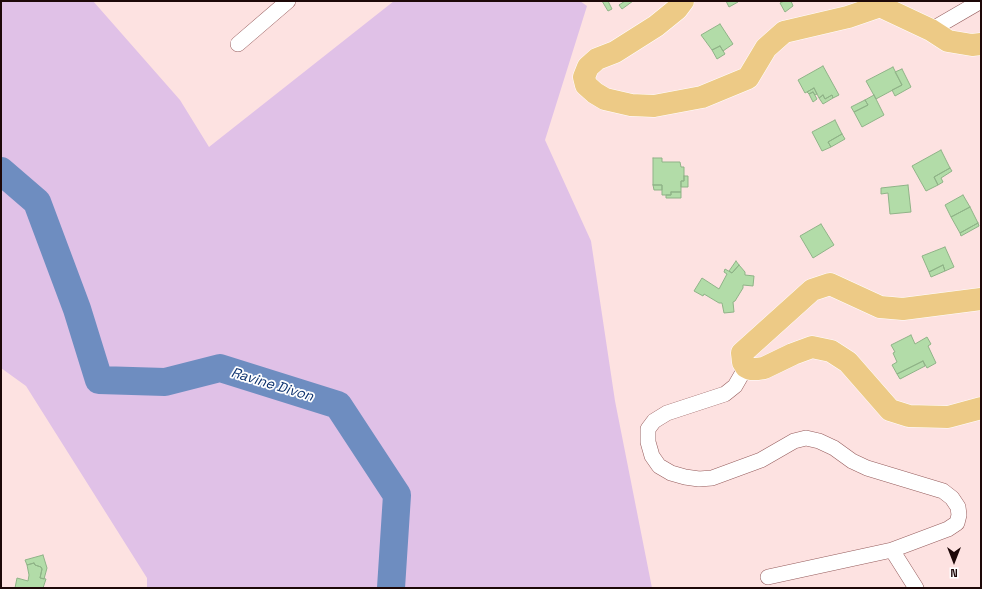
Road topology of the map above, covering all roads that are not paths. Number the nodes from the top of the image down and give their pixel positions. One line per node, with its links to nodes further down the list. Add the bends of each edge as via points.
1 (288, 1): 5 (street)
2 (683, 1): 4 (main road, via 656,26 588,67 584,77 586,85 606,99 631,104 654,106 702,97 748,78 766,48 784,32 880,6)
3 (981, 1): 4 (street)
4 (931, 30): 6 (main road, via 948,41)
5 (238, 44)
6 (981, 44)
7 (981, 299): 8 (main road, via 903,309 880,307 830,284 812,290 742,353)
8 (746, 367): 9 (main road, via 750,370 764,368 812,347 831,351 848,362 890,410 909,416 948,417); 10 (street, via 735,386 725,394 667,413 654,421 648,430 648,442 652,456 659,466 685,477 712,478 761,460 794,441 806,438 834,448 867,468 943,491 952,498 958,507 958,523)
9 (981, 408)
10 (892, 550): 11 (street); 12 (street)
11 (768, 577)
12 (916, 588)

